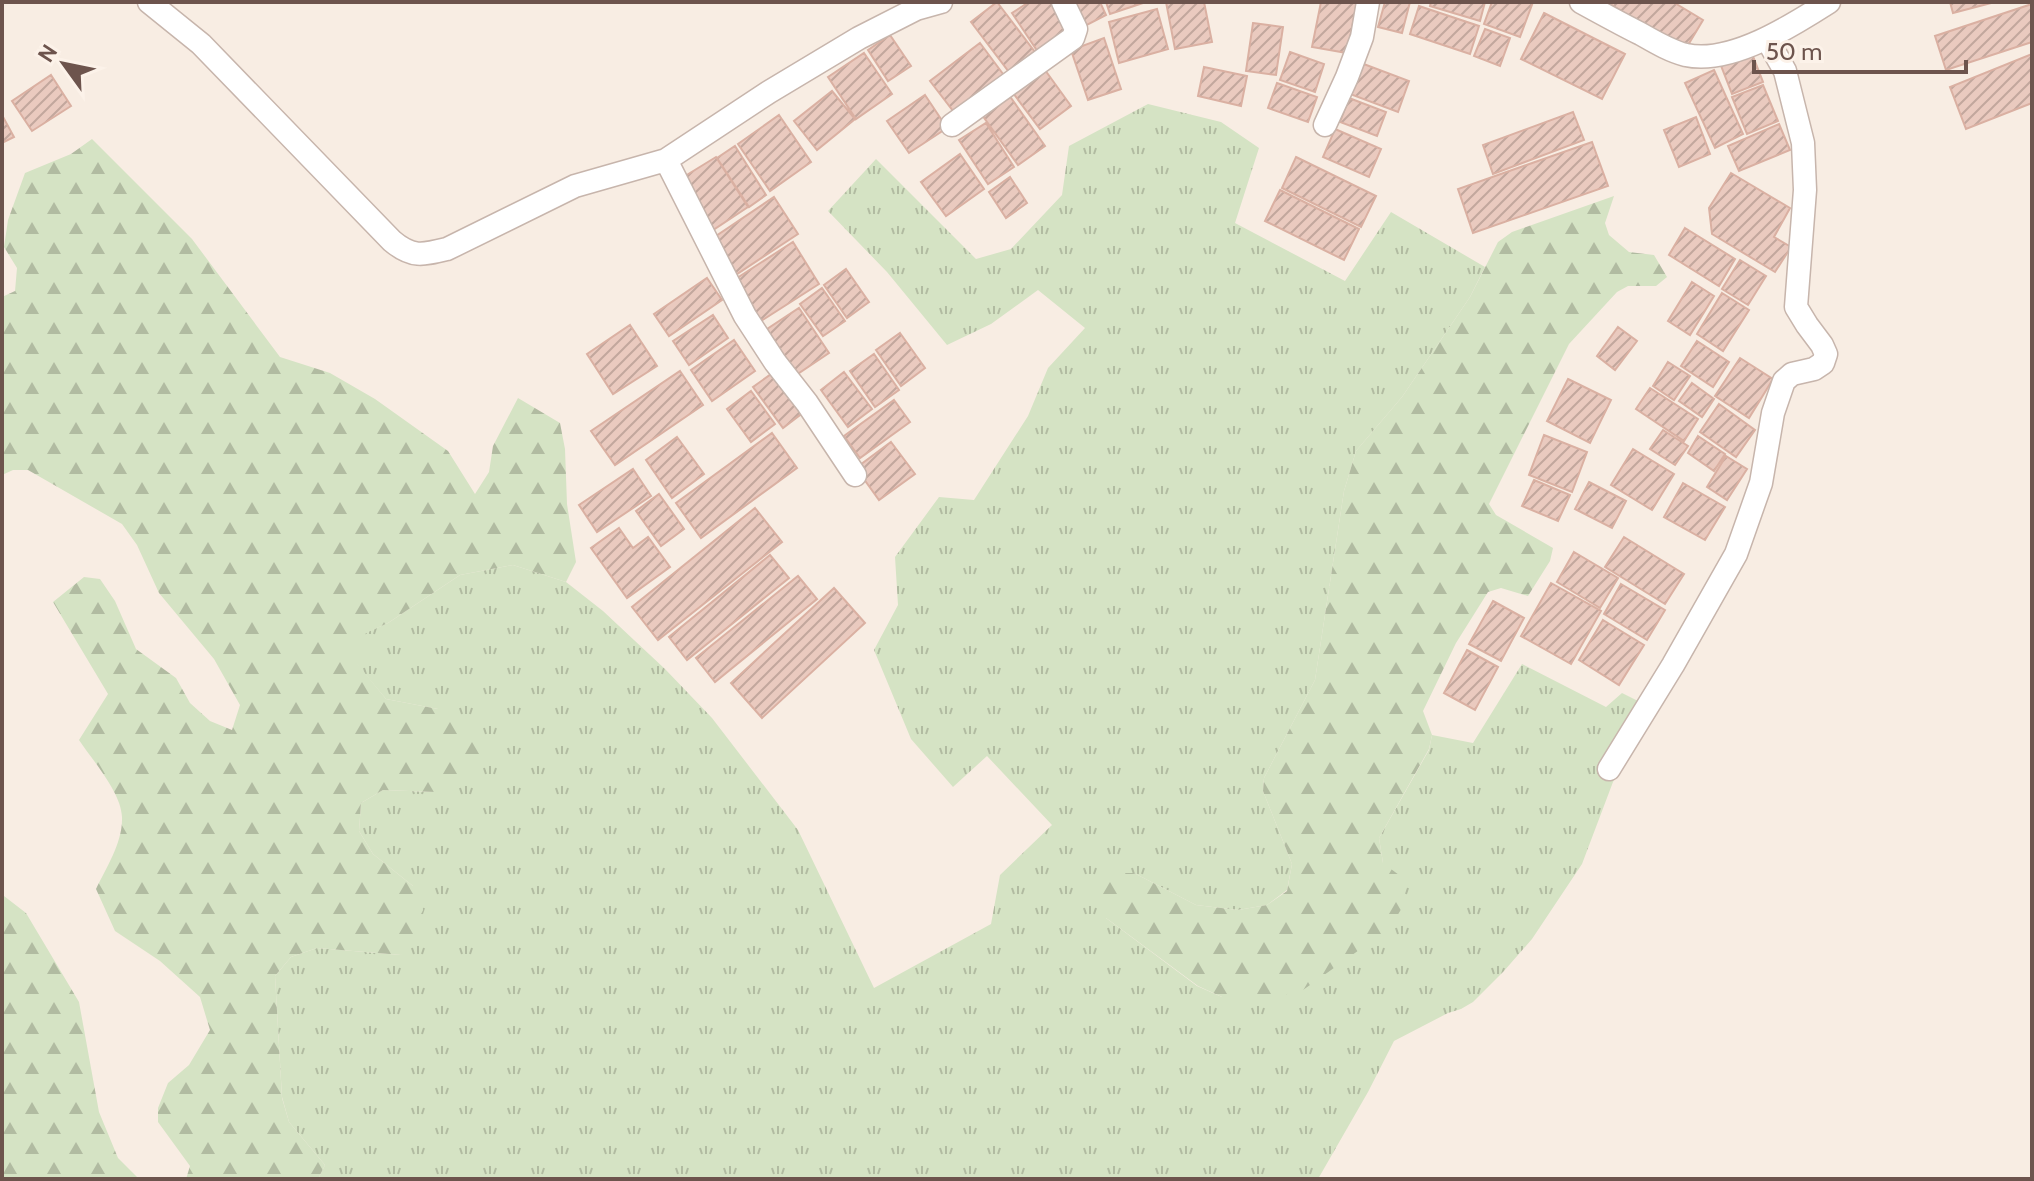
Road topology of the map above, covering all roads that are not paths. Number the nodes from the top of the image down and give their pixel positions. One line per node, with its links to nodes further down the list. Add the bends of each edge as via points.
1 (149, 2): 10 (street, via 201,44 392,241 412,254 447,249 575,186)
2 (941, 2): 10 (street, via 859,38)
3 (1063, 2): 8 (street, via 1076,29 1073,38)
4 (1368, 2): 9 (street, via 1362,37)
5 (1581, 2): 7 (street, via 1691,56)
6 (1829, 2): 7 (street)
7 (1767, 39): 12 (street, via 1785,71 1803,143 1805,190 1796,307 1826,354 1814,369 1784,381 1761,483 1736,554)
8 (952, 125)
9 (1325, 125)
10 (666, 160): 11 (street, via 745,316)
11 (855, 475)
12 (1609, 769)

